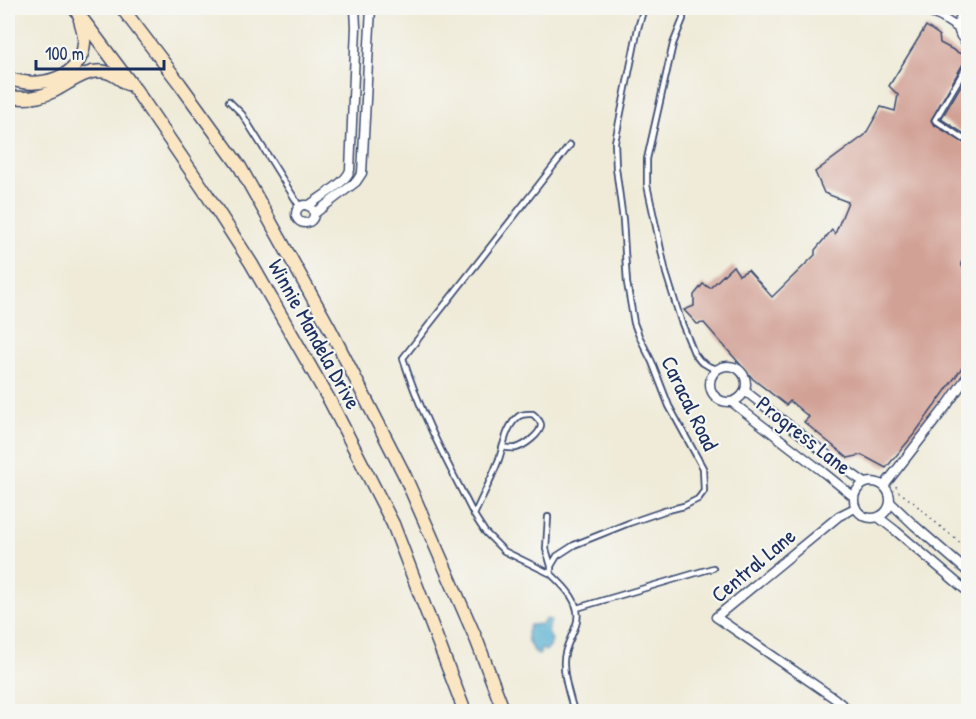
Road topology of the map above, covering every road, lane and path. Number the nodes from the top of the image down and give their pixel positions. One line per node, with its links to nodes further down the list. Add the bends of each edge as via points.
1 (124, 8): 41 (main road, Winnie Mandela Drive, via 240,167 330,329 404,474)
2 (355, 8): 18 (street, via 350,170 347,177)
3 (371, 8): 18 (street, via 362,173 356,182)
4 (649, 8): 34 (lane, Caracal Road, via 643,11 638,28 615,142 627,282 639,336 669,406 703,468 704,491 684,506 574,545 557,556)
5 (680, 8): 19 (lane, Caracal Road, via 683,19 673,44 647,159 647,185 681,321 700,361)
6 (918, 8): 9 (street)
7 (965, 8): 9 (street)
8 (75, 9): 12 (main road, via 85,41 76,65 50,81 24,83); 13 (main road, Winnie Mandela Drive)
9 (958, 28): 10 (street)
10 (969, 44)
11 (969, 64): 16 (lane, via 934,120)
12 (8, 78)
13 (135, 89): 14 (main road, via 115,75 100,71 87,73 36,97); 40 (main road, Winnie Mandela Drive, via 251,263 331,403 393,524)
14 (8, 96)
15 (229, 100): 18 (lane)
16 (968, 142)
17 (570, 145): 30 (lane, via 403,358 410,383)
18 (307, 209)
19 (719, 369): 21 (street, via 739,369 747,383); 22 (street, via 711,377 711,393 717,400)
20 (969, 375): 24 (street)
21 (746, 391): 22 (street); 25 (street, Progress Lane)
22 (733, 403): 27 (street, Progress Lane)
23 (502, 447): 23 (lane, via 518,417 533,414 539,419 541,425 533,438 517,448); 30 (lane)
24 (893, 475): 26 (street); 33 (path, via 898,491)
25 (865, 483): 26 (street); 27 (street)
26 (884, 486): 28 (street)
27 (854, 497): 29 (street)
28 (890, 501): 32 (street); 36 (street)
29 (855, 508): 32 (street, via 862,515); 43 (street, Central Lane, via 839,516 716,617)
30 (474, 515): 37 (lane, via 504,551)
31 (548, 517): 34 (lane, via 546,549)
32 (878, 517): 38 (street)
33 (969, 551)
34 (551, 566): 37 (lane)
35 (712, 568): 39 (lane)
36 (969, 572)
37 (551, 574): 39 (lane, via 566,588)
38 (969, 592)
39 (577, 608): 42 (lane, via 564,660)
40 (465, 711)
41 (504, 711)
42 (574, 711)
43 (851, 711)

